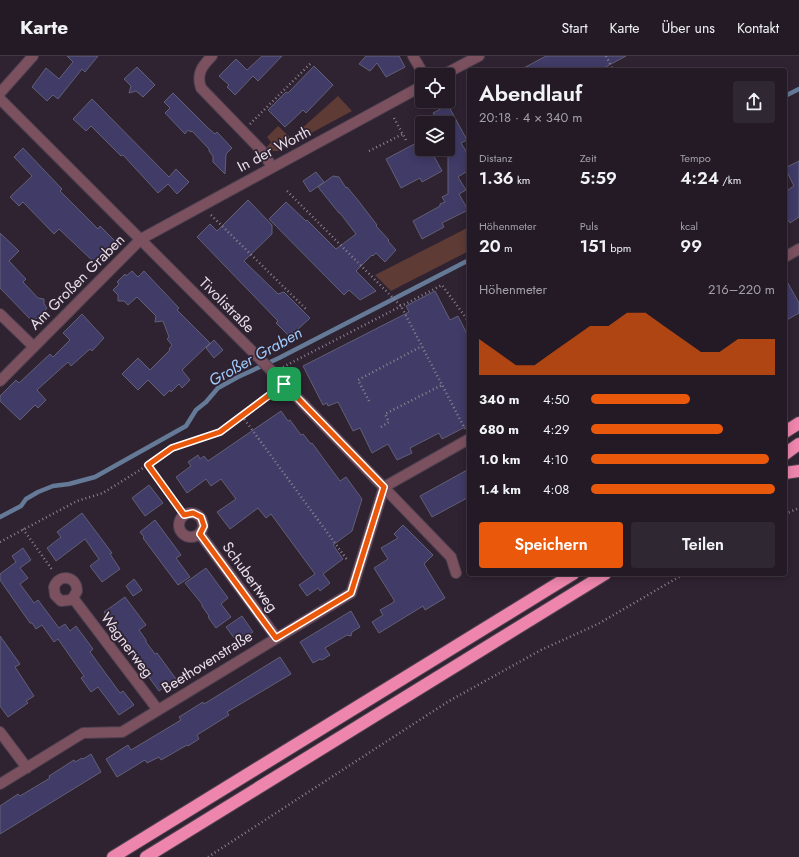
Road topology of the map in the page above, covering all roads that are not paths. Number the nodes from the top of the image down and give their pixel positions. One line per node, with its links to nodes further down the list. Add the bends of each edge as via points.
1 (33, 56): 8 (street)
2 (212, 56): 10 (street, via 199,73 201,88 262,151)
3 (413, 56): 5 (street)
4 (479, 56): 6 (street)
5 (420, 68)
6 (455, 69)
7 (415, 90): 10 (street, In der Worth)
8 (0, 93)
9 (0, 99): 11 (street, Tivolistraße)
10 (272, 167): 11 (street, In der Worth)
11 (141, 239): 15 (street, Am Großen Graben); 24 (street, Tivolistraße, via 260,359 273,368 284,384)
12 (799, 249): 13 (street)
13 (787, 255)
14 (0, 314): 15 (street, Am Großen Graben)
15 (34, 347): 16 (street, Am Großen Graben)
16 (0, 382)
17 (799, 423): 18 (highway)
18 (787, 431)
19 (467, 435): 24 (street)
20 (799, 444): 21 (highway)
21 (787, 453)
22 (799, 472): 23 (highway)
23 (787, 473)
24 (384, 487): 26 (street, Tivolistraße, via 451,557); 30 (street, Beethovenstraße, via 351,593)
25 (200, 534): 25 (street, via 204,526 201,517 193,513 184,515 180,523 182,533 191,537); 30 (street, Schubertweg)
26 (456, 573)
27 (570, 576): 35 (highway)
28 (602, 576): 36 (highway)
29 (73, 598): 29 (street, via 77,591 73,580 66,577 59,580 54,587 55,595 62,601); 31 (street, Wagnerweg)
30 (276, 638): 31 (street, Beethovenstraße)
31 (158, 710): 33 (street, Beethovenstraße, via 122,732 83,733)
32 (0, 732): 33 (street)
33 (27, 768): 34 (street, Beethovenstraße)
34 (0, 784)
35 (113, 857)
36 (146, 857)

